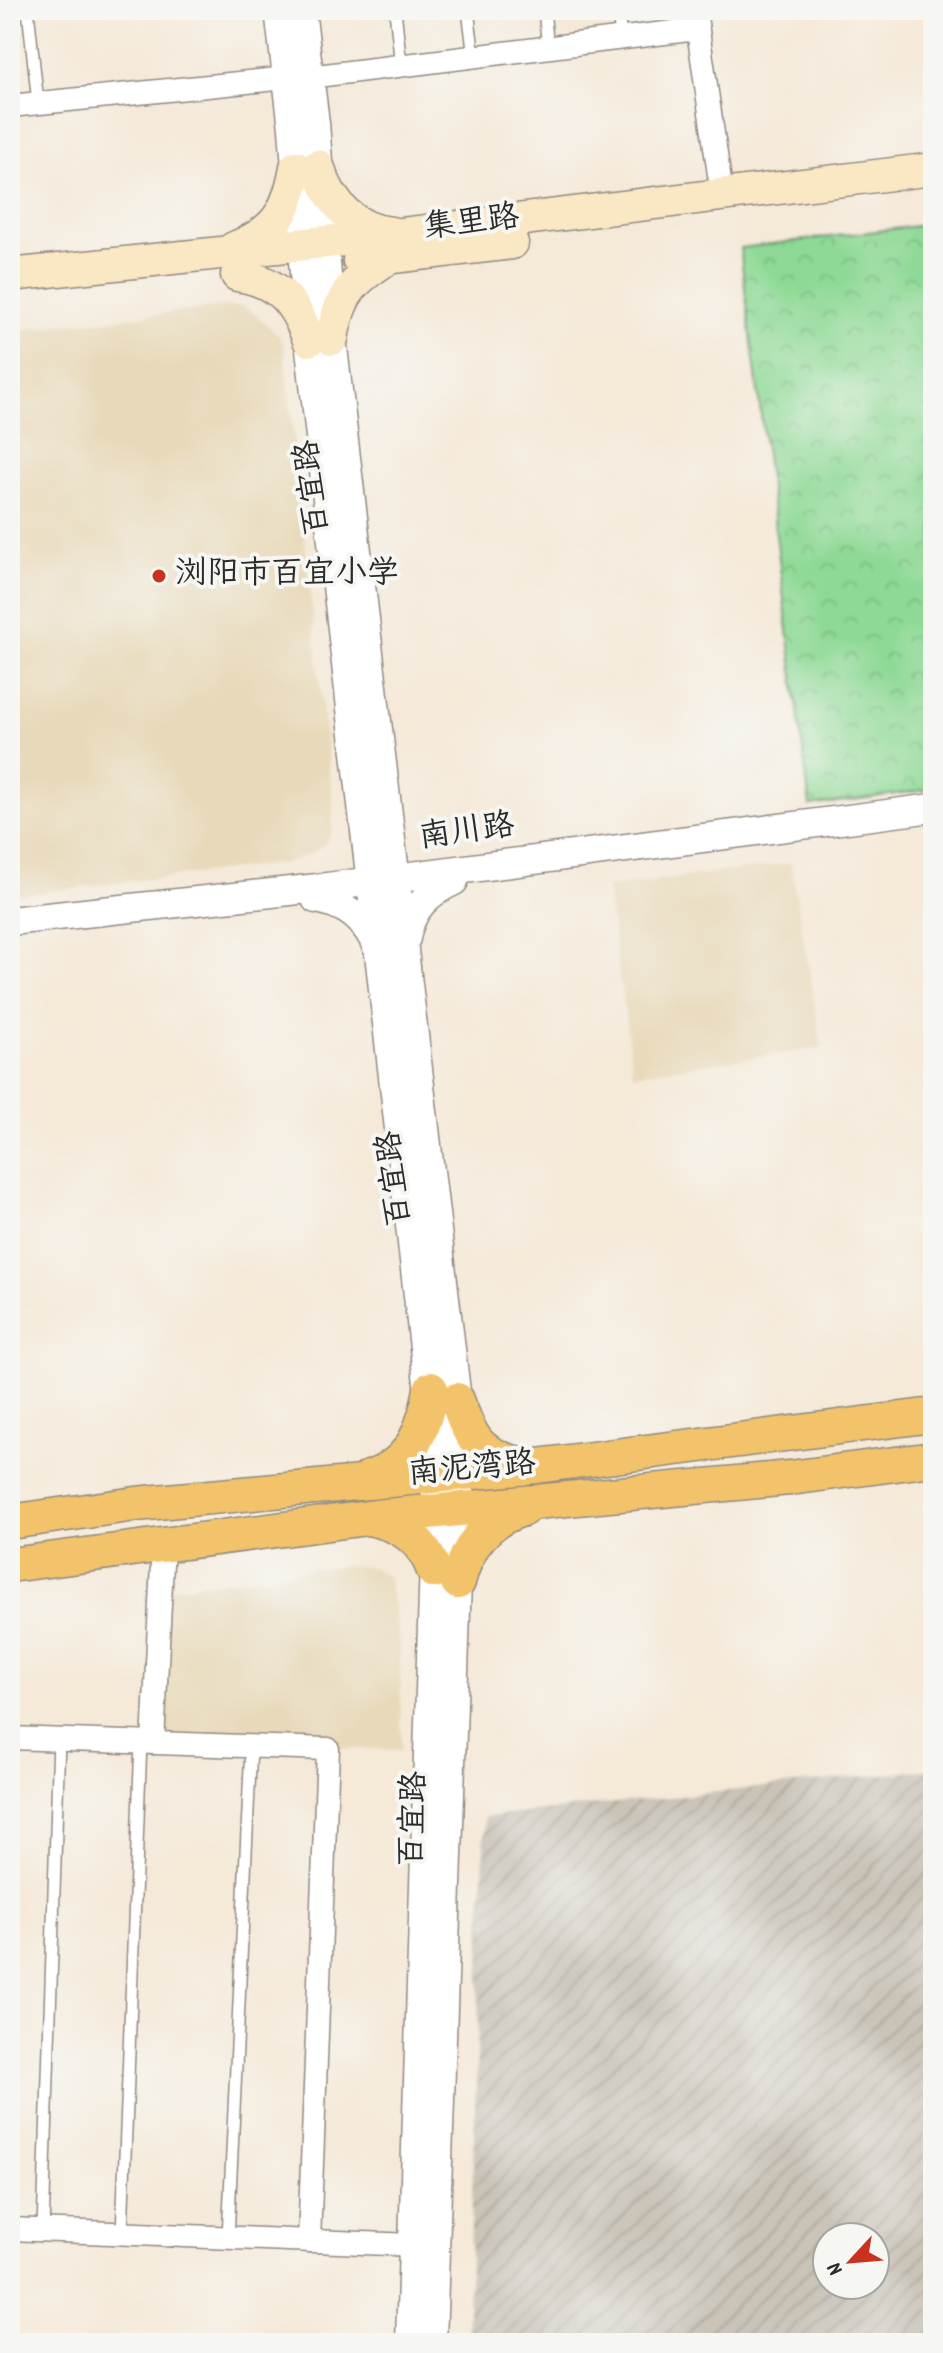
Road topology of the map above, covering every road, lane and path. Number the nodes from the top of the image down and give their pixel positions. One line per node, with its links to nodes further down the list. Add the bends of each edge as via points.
1 (28, 10): 14 (lane)
2 (279, 10): 13 (street, 百宜路)
3 (301, 10): 13 (street, 百宜路)
4 (395, 10): 12 (lane)
5 (468, 10): 11 (lane)
6 (544, 10): 10 (lane)
7 (618, 10): 9 (lane)
8 (696, 20): 9 (street); 19 (street)
9 (621, 39): 10 (street)
10 (548, 48): 11 (street)
11 (474, 57): 12 (street)
12 (401, 66): 13 (street)
13 (298, 77): 14 (street); 16 (street, 百宜路)
14 (38, 103): 15 (street)
15 (10, 106)
16 (307, 167): 20 (main road, via 349,217); 21 (street, 百宜路); 22 (main road, via 280,216)
17 (933, 169): 19 (main road, 集里路)
18 (933, 192): 20 (main road, 集里路)
19 (722, 195): 20 (main road, 集里路)
20 (395, 246): 21 (main road, 集里路); 25 (main road, via 349,289)
21 (314, 255): 22 (main road, 集里路); 25 (street, 百宜路)
22 (228, 265): 23 (main road, 集里路); 24 (main road, 集里路); 25 (main road, via 285,295 303,325)
23 (10, 275)
24 (10, 296)
25 (320, 340): 28 (street, 百宜路)
26 (933, 808): 29 (street, 南川路)
27 (933, 820): 29 (street, 南川路)
28 (379, 829): 29 (street, via 409,857); 30 (street, 百宜路); 31 (street, via 354,865)
29 (450, 876): 30 (street, 南川路); 34 (street, via 419,904)
30 (385, 885): 31 (street, 南川路); 34 (street, 百宜路)
31 (317, 893): 32 (street, 南川路); 33 (street, 南川路); 34 (street, via 359,917 375,942)
32 (10, 921)
33 (10, 932)
34 (393, 951): 35 (street, 百宜路)
35 (444, 1394): 38 (main road, via 484,1451); 39 (street, 百宜路); 40 (main road, via 413,1446 393,1466)
36 (933, 1415): 38 (main road, 南泥湾路)
37 (933, 1459): 41 (main road, 南泥湾路)
38 (537, 1466): 39 (main road, 南泥湾路)
39 (449, 1473): 40 (main road, 南泥湾路); 42 (street, 百宜路)
40 (359, 1481): 44 (main road, 南泥湾路)
41 (541, 1503): 42 (main road, 南泥湾路); 47 (main road, via 516,1511 485,1531)
42 (448, 1511): 43 (main road, 南泥湾路); 47 (street, 百宜路)
43 (369, 1518): 45 (main road, 南泥湾路); 47 (main road, via 412,1535)
44 (10, 1522)
45 (163, 1544): 46 (main road, 南泥湾路); 50 (street)
46 (10, 1565)
47 (446, 1577): 57 (street, 百宜路); 59 (street, 百宜路)
48 (10, 1738): 49 (street)
49 (59, 1739): 50 (street); 53 (lane)
50 (147, 1743): 51 (street); 54 (lane)
51 (251, 1746): 55 (lane); 56 (street, via 328,1749)
52 (10, 2229): 53 (street)
53 (43, 2230): 54 (street)
54 (122, 2233): 55 (street)
55 (228, 2238): 56 (street)
56 (309, 2241): 57 (street)
57 (413, 2245): 58 (street, 百宜路)
58 (410, 2343)
59 (432, 2343)

